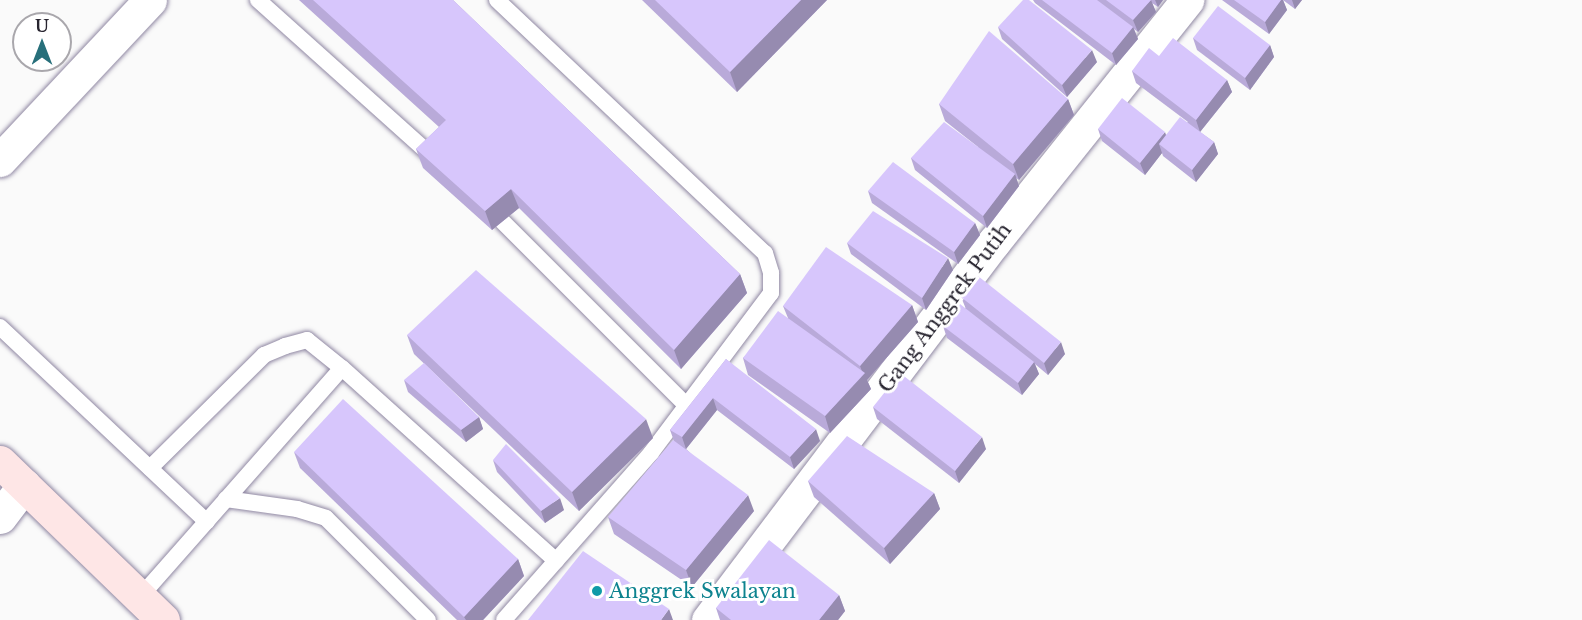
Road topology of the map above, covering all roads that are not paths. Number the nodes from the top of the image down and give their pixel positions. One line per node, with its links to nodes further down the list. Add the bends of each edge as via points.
1 (150, 0): 6 (street)
2 (258, 0): 5 (lane)
3 (497, 0): 10 (lane, via 765,253 771,293)
4 (1187, 0): 22 (street, Gang Anggrek Putih, via 994,242)
5 (434, 158)
6 (0, 160)
7 (502, 221): 10 (lane)
8 (0, 327): 12 (lane)
9 (342, 368): 12 (lane, via 308,340 264,355); 14 (lane); 17 (lane)
10 (687, 406): 17 (lane)
11 (0, 462): 13 (main road)
12 (150, 468): 16 (lane)
13 (24, 485): 15 (street); 18 (main road)
14 (226, 499): 16 (lane); 20 (lane, via 297,509 326,518)
15 (0, 517)
16 (207, 522): 18 (lane)
17 (556, 561): 21 (lane)
18 (140, 597): 19 (main road)
19 (164, 620)
20 (428, 620)
21 (504, 620)
22 (708, 620)

